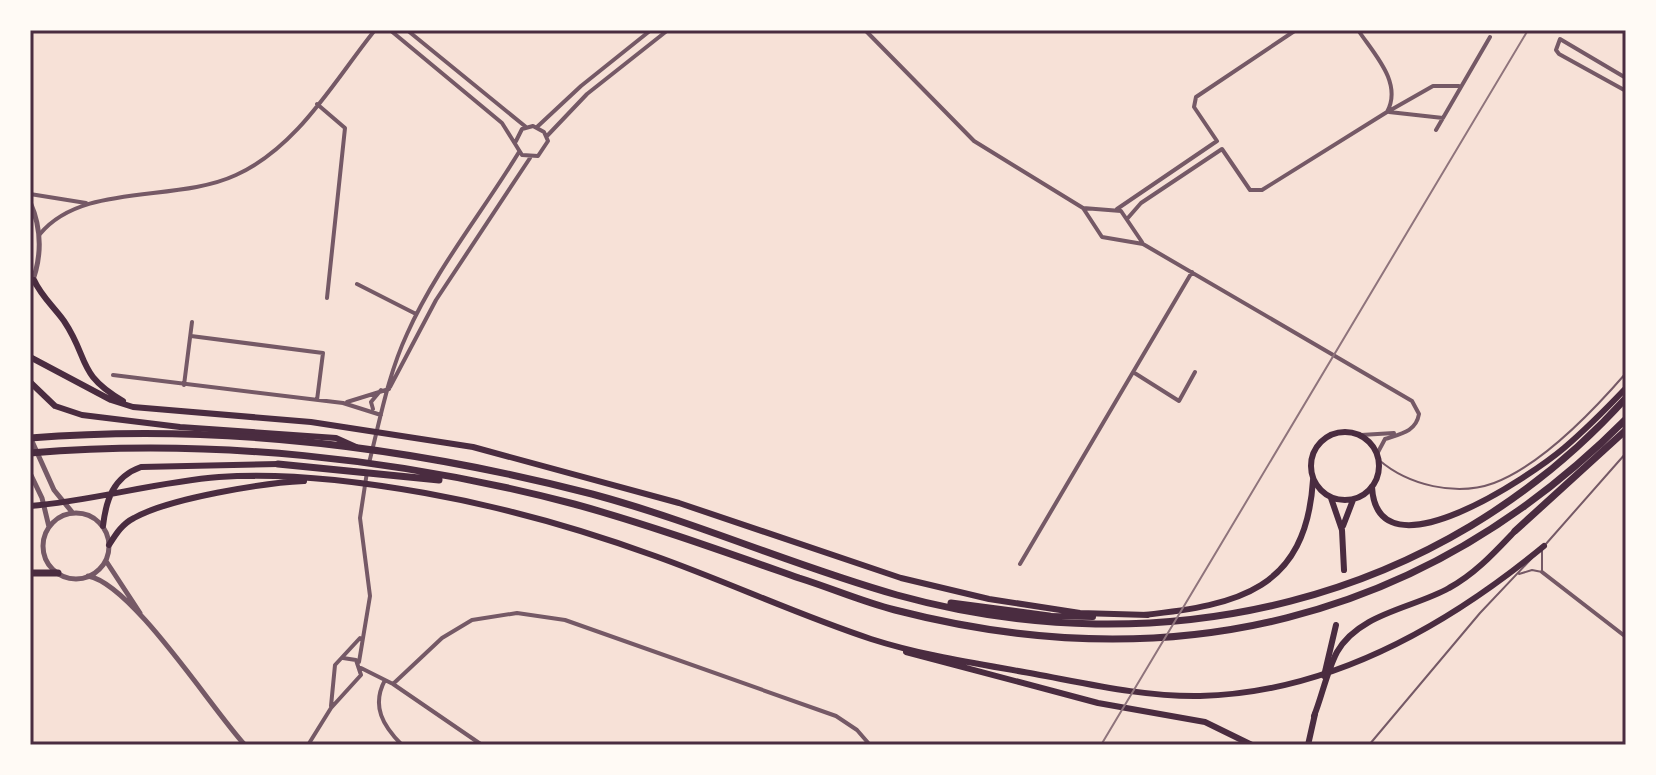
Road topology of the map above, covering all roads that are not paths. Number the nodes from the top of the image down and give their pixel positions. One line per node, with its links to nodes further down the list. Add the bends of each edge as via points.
1 (376, 30): 2 (street); 15 (street)
2 (390, 30): 22 (street, via 502,123)
3 (407, 30): 18 (street)
4 (651, 30): 19 (street)
5 (668, 30): 21 (street, via 587,94)
6 (865, 30): 30 (street, via 974,141)
7 (1296, 30): 23 (street, via 1196,97 1194,107)
8 (1358, 30): 16 (street, via 1392,84 1393,102)
9 (1490, 37): 13 (street)
10 (1577, 48): 11 (street); 11 (street, via 1560,39 1556,50); 12 (street)
11 (1570, 61): 14 (street)
12 (1626, 78)
13 (1459, 86): 16 (street, via 1433,86); 17 (street)
14 (1626, 91)
15 (317, 104): 29 (street, via 291,136 238,175 193,189); 41 (street, via 345,128)
16 (1387, 112): 17 (street); 24 (street, via 1262,190 1250,190)
17 (1443, 118): 20 (street)
18 (526, 127): 19 (street); 22 (street)
19 (537, 127): 21 (street)
20 (1436, 130)
21 (547, 136): 26 (street, via 545,151)
22 (516, 141): 25 (street)
23 (1217, 141): 24 (street); 31 (street)
24 (1222, 149): 34 (street, via 1141,203)
25 (519, 152): 26 (street); 42 (street)
26 (530, 158): 54 (street, via 436,300)
27 (30, 194): 29 (street)
28 (30, 202): 35 (street)
29 (88, 203): 35 (street, via 51,220)
30 (1083, 208): 32 (street); 33 (street)
31 (1117, 209): 32 (street); 34 (street)
32 (1104, 211): 33 (street)
33 (1096, 223): 34 (street, via 1102,237)
34 (1125, 230): 36 (street); 36 (street)
35 (40, 234): 38 (street)
36 (1143, 244): 37 (street)
37 (1192, 272): 46 (street); 63 (street, via 1412,401 1419,414 1412,429)
38 (34, 280): 40 (street); 58 (main road, via 65,323 98,386)
39 (357, 284): 42 (street)
40 (30, 288)
41 (327, 298)
42 (416, 314): 54 (street)
43 (192, 322): 44 (street)
44 (191, 336): 51 (street); 56 (street, via 323,353)
45 (32, 357): 58 (main road)
46 (1133, 372): 47 (street, via 1179,401); 87 (street)
47 (1195, 372)
48 (1626, 373): 69 (lane, via 1564,434 1494,483 1434,487 1397,473)
49 (113, 375): 51 (street)
50 (30, 382): 66 (main road, via 55,406 82,415 336,438)
51 (184, 385): 56 (street)
52 (382, 388): 54 (street); 57 (street); 59 (street, via 371,402)
53 (1626, 388): 75 (main road, via 1536,469 1435,522 1397,525 1376,508)
54 (389, 389): 60 (street)
55 (1626, 398): 96 (highway, via 1542,477 1412,557 1311,596 1195,621)
56 (317, 400): 57 (street)
57 (343, 403): 59 (street)
58 (133, 407): 96 (main road, via 311,422 473,447 679,503 901,578)
59 (373, 410): 60 (street)
60 (381, 415): 99 (street, via 360,502 370,596)
61 (1626, 419): 74 (highway, via 1549,489 1463,547 1373,590 1254,626 1151,640 1076,641 983,631 890,609 652,528)
62 (1626, 430): 83 (highway)
63 (1401, 433): 64 (street); 69 (street, via 1385,439)
64 (1361, 435): 69 (main road); 73 (main road, via 1340,432 1321,441 1310,460)
65 (30, 438): 66 (highway, via 234,437); 79 (street, via 54,490)
66 (359, 448): 94 (highway, via 595,495)
67 (30, 453): 74 (highway, via 225,451 356,461)
68 (1626, 453): 85 (lane)
69 (1378, 457): 75 (main road)
70 (278, 464): 74 (highway); 80 (main road, via 133,470 113,488)
71 (30, 473): 81 (street)
72 (332, 480): 78 (main road, via 219,477); 84 (main road, via 248,487 150,511 120,528); 101 (main road, via 529,515 655,556)
73 (1313, 480): 76 (main road); 96 (main road, via 1309,515 1294,551 1255,590 1217,606)
74 (500, 487)
75 (1372, 487): 77 (main road)
76 (1331, 498): 77 (main road); 82 (main road)
77 (1353, 500): 82 (main road)
78 (30, 506)
79 (73, 513): 80 (street); 81 (street)
80 (103, 526): 84 (street)
81 (49, 527): 91 (street, via 43,547)
82 (1342, 530): 88 (main road)
83 (1515, 531): 111 (main road, via 1453,586 1351,635 1338,651)
84 (109, 545): 86 (street)
85 (1544, 546): 89 (lane); 92 (lane); 101 (main road, via 1451,615 1349,664 1244,693 1164,695)
86 (106, 561): 93 (street); 97 (street)
87 (1020, 564)
88 (1344, 570)
89 (1542, 572): 92 (lane); 100 (street)
90 (30, 573): 91 (highway)
91 (58, 573): 93 (street)
92 (1518, 574): 119 (lane)
93 (88, 576): 97 (street, via 104,579)
94 (897, 595): 95 (highway); 96 (highway, via 987,616)
95 (1049, 616): 96 (main road)
96 (1079, 619)
97 (147, 623): 112 (street)
98 (1336, 625): 111 (main road)
99 (362, 635): 102 (street); 103 (street)
100 (1626, 637)
101 (883, 643): 117 (main road, via 1098,703 1205,722)
102 (343, 658): 103 (street); 104 (street, via 335,665)
103 (360, 665): 105 (street); 106 (street)
104 (335, 676): 109 (street); 110 (street)
105 (377, 676): 106 (street); 107 (street)
106 (359, 678): 109 (street)
107 (385, 680): 108 (street); 114 (street, via 379,714)
108 (393, 684): 115 (street); 116 (street, via 442,638 472,620 517,613 565,620 836,716)
109 (351, 685): 110 (street)
110 (331, 708): 113 (street)
111 (1314, 716): 118 (main road)
112 (245, 745)
113 (309, 745)
114 (402, 745)
115 (482, 745)
116 (870, 745)
117 (1252, 745)
118 (1308, 745)
119 (1369, 745)

